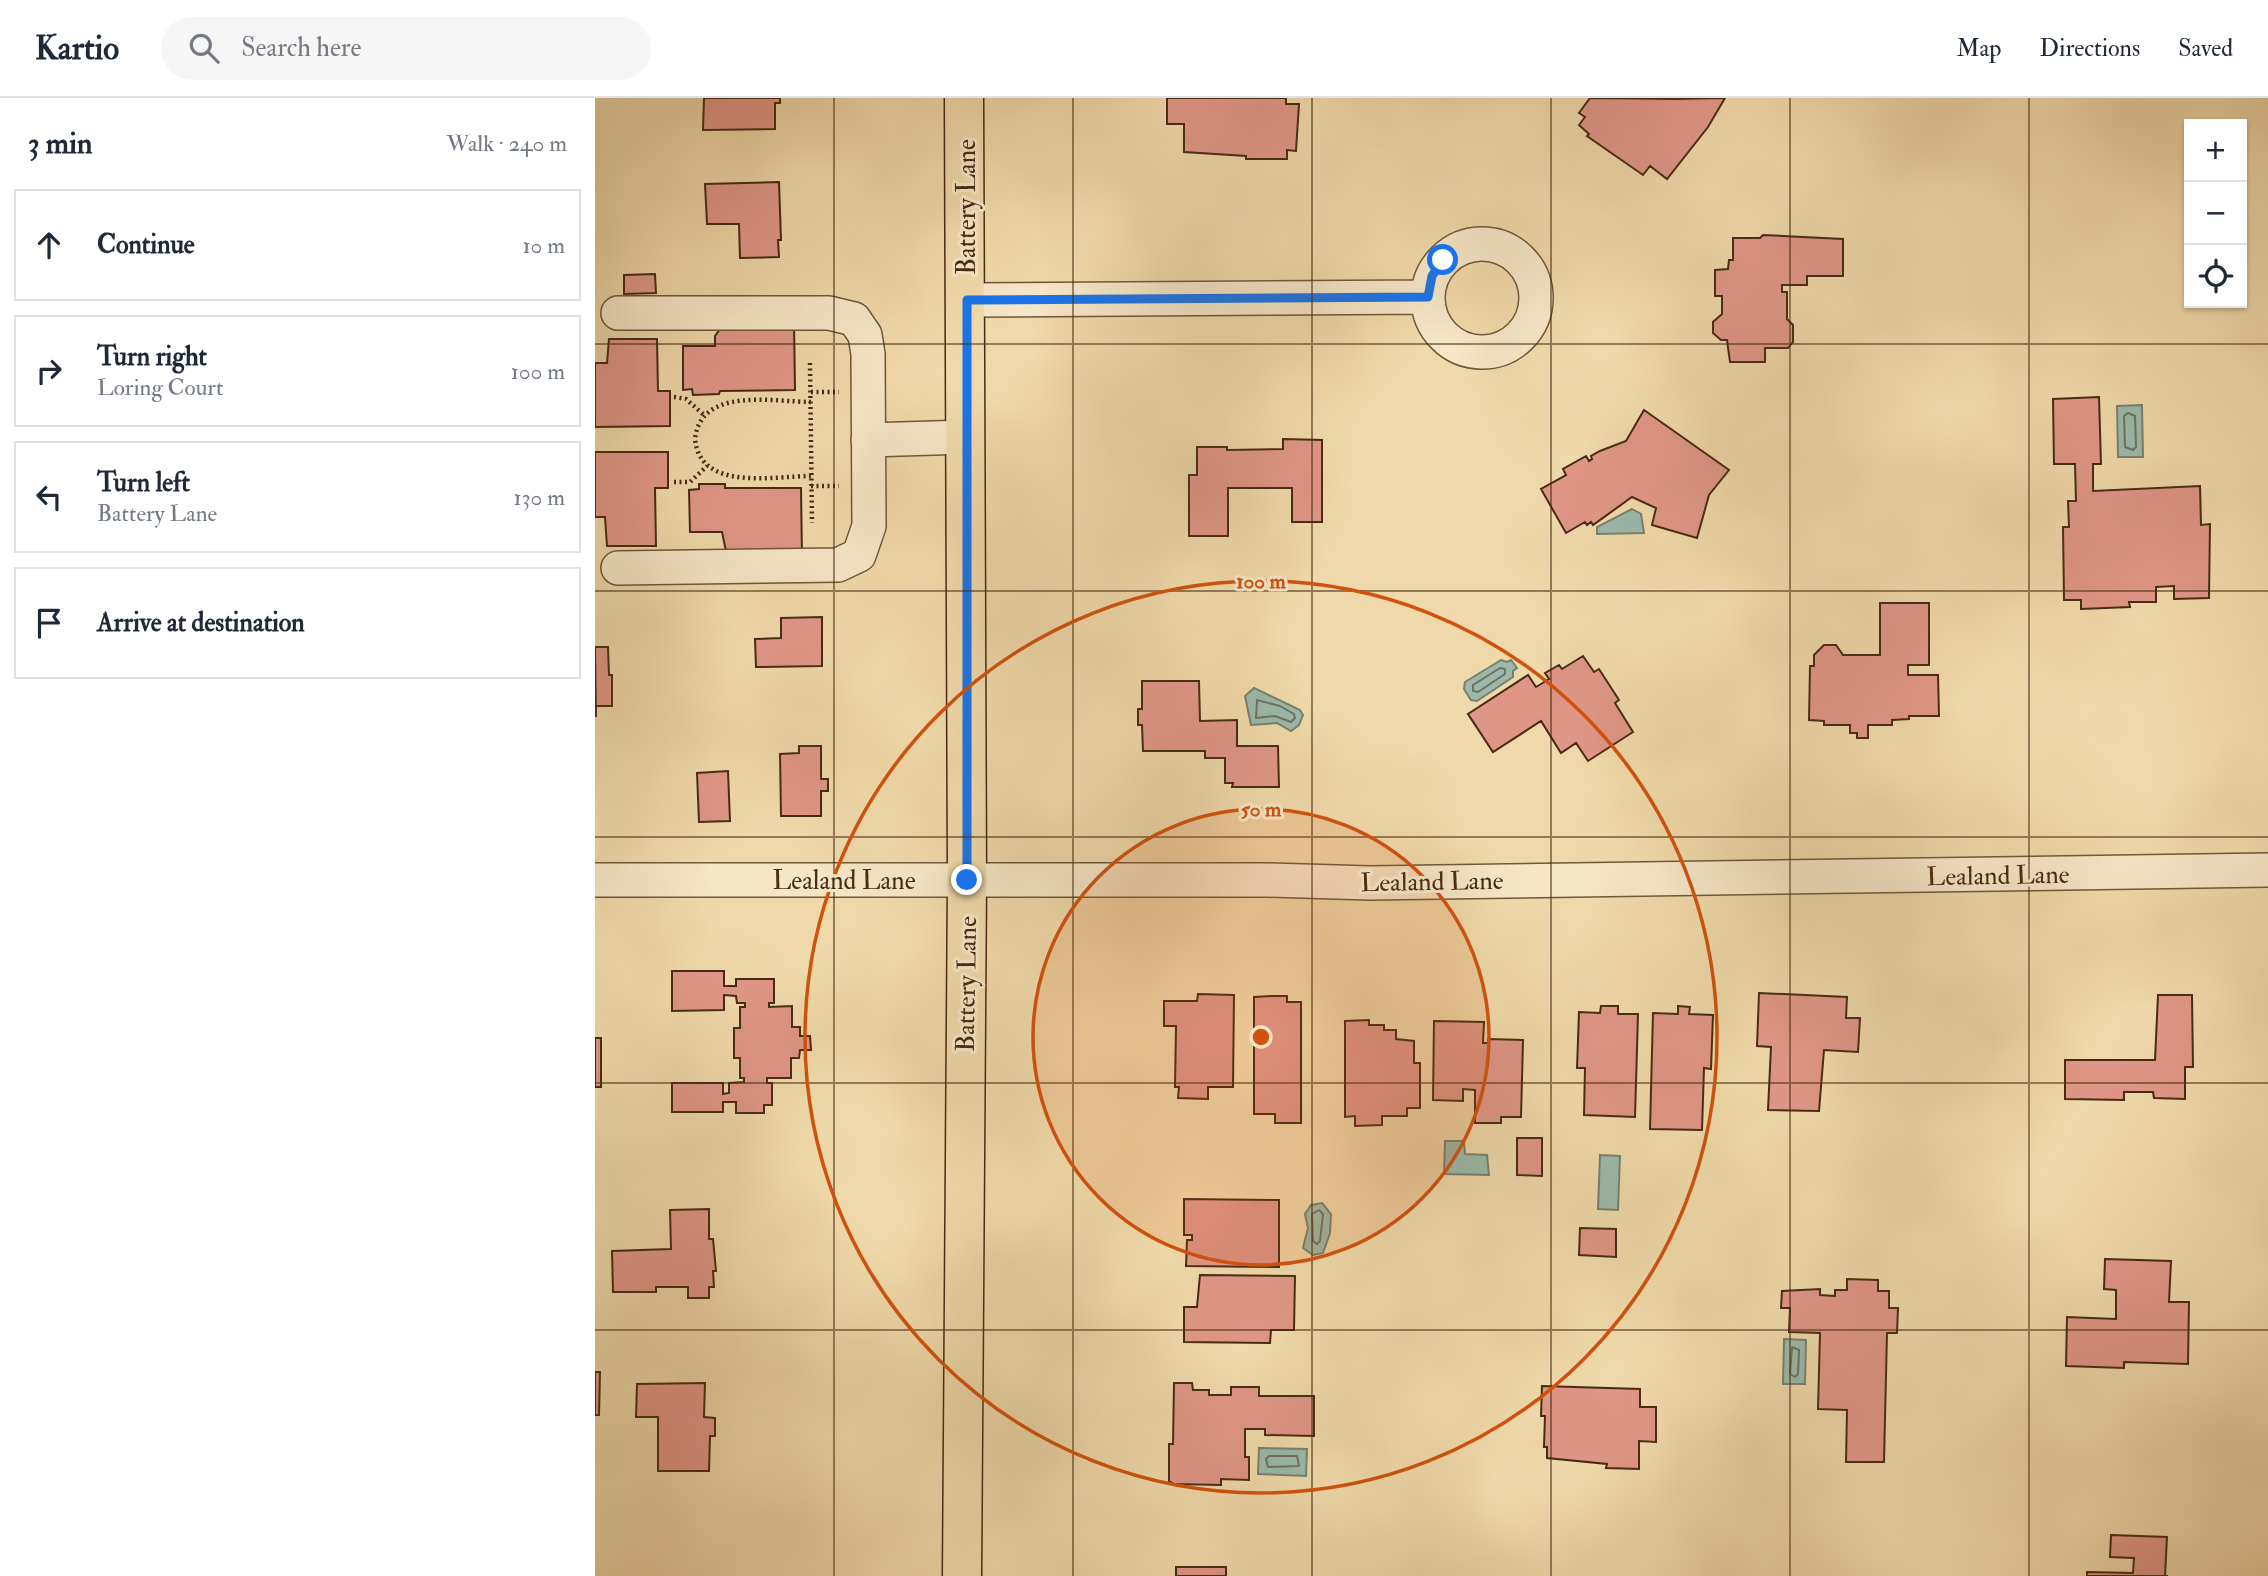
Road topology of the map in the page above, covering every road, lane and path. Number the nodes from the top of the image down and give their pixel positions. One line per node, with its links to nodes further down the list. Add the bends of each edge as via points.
1 (964, 98): 3 (main road, Battery Lane)
2 (1428, 297): 3 (street)
3 (967, 300): 9 (main road, Battery Lane)
4 (618, 313): 10 (street, via 829,313 854,319 865,335 868,354)
5 (810, 363): 7 (path)
6 (674, 397): 8 (path, via 686,400)
7 (811, 402): 8 (path, via 730,402 716,405); 12 (path)
8 (704, 415): 11 (path, via 695,439)
9 (967, 437): 10 (street); 18 (main road, Battery Lane)
10 (868, 440): 15 (street, via 867,536 863,550 850,561 824,567)
11 (707, 466): 12 (path, via 729,476); 13 (path, via 691,482)
12 (811, 476): 14 (path)
13 (674, 482)
14 (812, 523)
15 (618, 568)
16 (2268, 870): 18 (street, Lealand Lane, via 1370,883)
17 (595, 880): 18 (street, Lealand Lane)
18 (967, 880): 19 (main road, Battery Lane)
19 (962, 1576)

